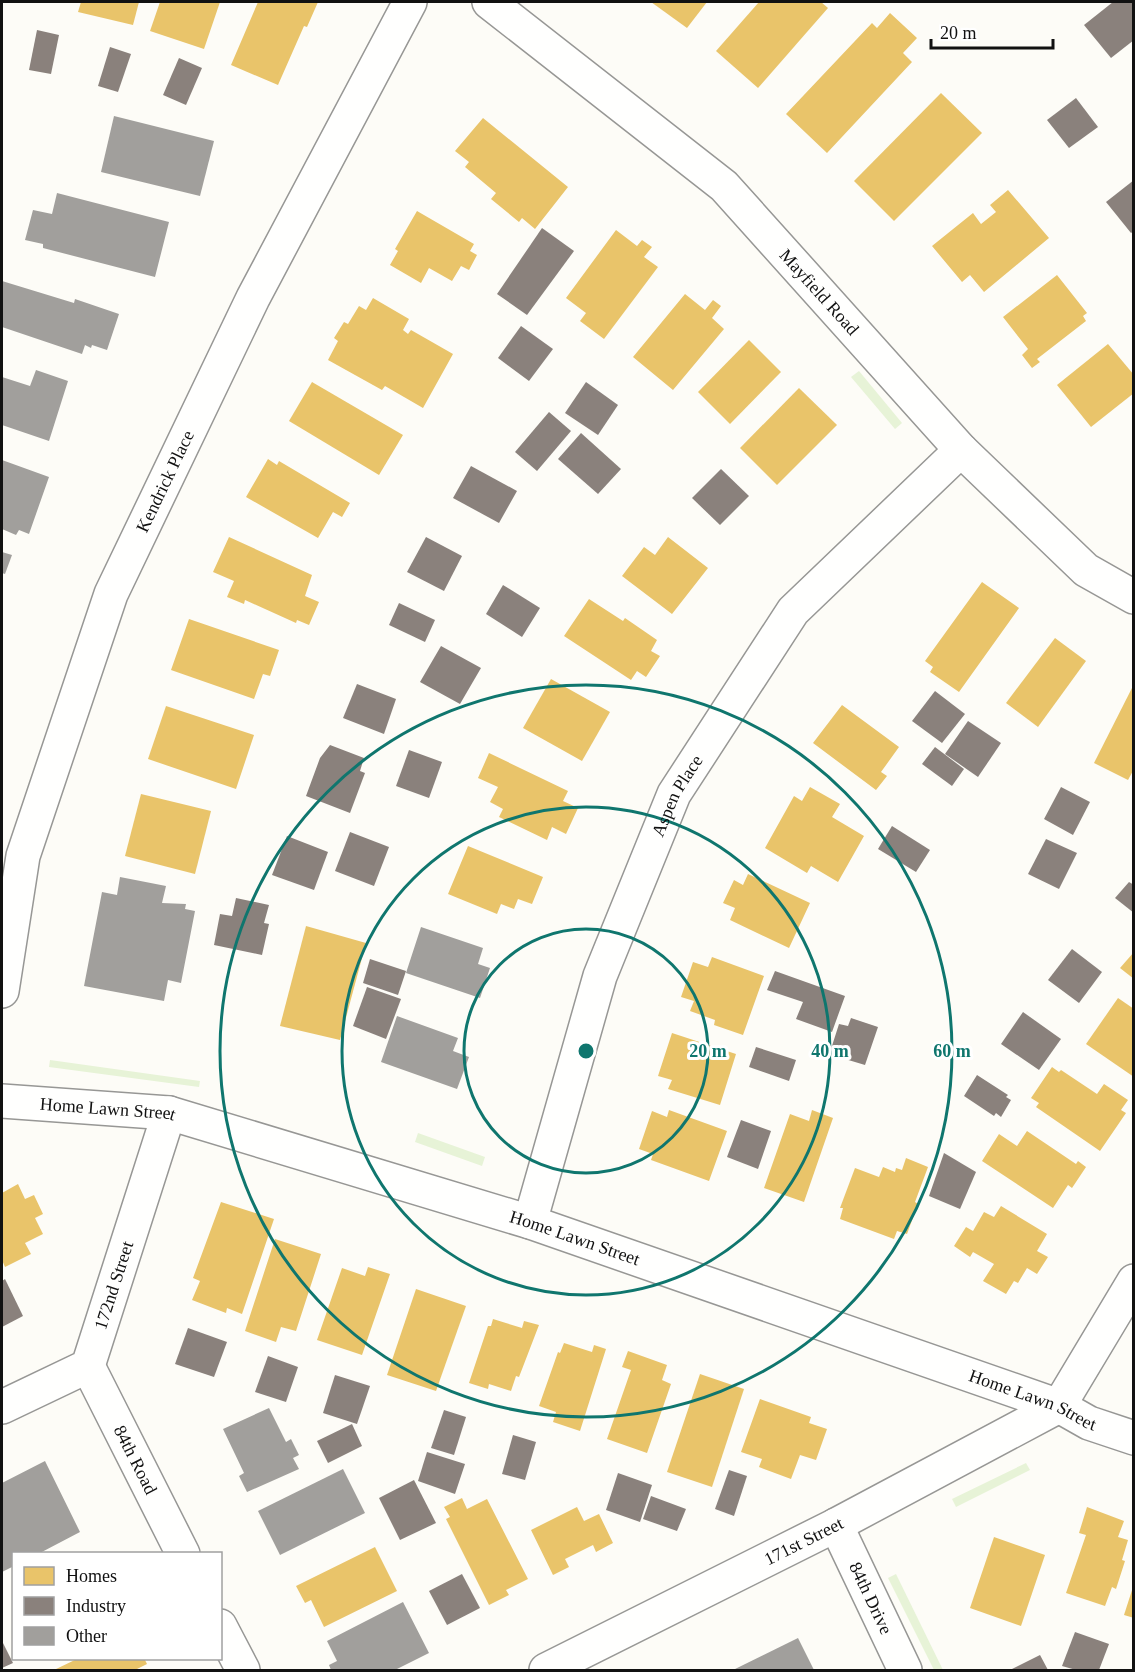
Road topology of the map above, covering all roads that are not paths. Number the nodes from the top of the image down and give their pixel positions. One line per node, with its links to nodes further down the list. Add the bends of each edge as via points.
1 (410, 2): 5 (street, Kendrick Place, via 253,298 111,594 23,856)
2 (489, 2): 3 (street, Mayfield Road, via 724,186)
3 (961, 450): 4 (street, Mayfield Road, via 1086,570); 8 (street, Aspen Place, via 793,611 674,795 600,976)
4 (1134, 597)
5 (2, 991)
6 (2, 1101): 7 (street, Home Lawn Street)
7 (169, 1113): 8 (street, Home Lawn Street); 10 (street, 172nd Street)
8 (530, 1222): 11 (street, Home Lawn Street)
9 (1134, 1281): 11 (street)
10 (88, 1365): 12 (street); 15 (street, 84th Road)
11 (1059, 1406): 13 (street, Home Lawn Street, via 1089,1423); 14 (street, 171st Street)
12 (2, 1407)
13 (1134, 1438)
14 (836, 1525): 18 (street, 171st Street); 19 (street, 84th Drive)
15 (182, 1552)
16 (222, 1630): 17 (street)
17 (243, 1671)
18 (546, 1671)
19 (905, 1671)

